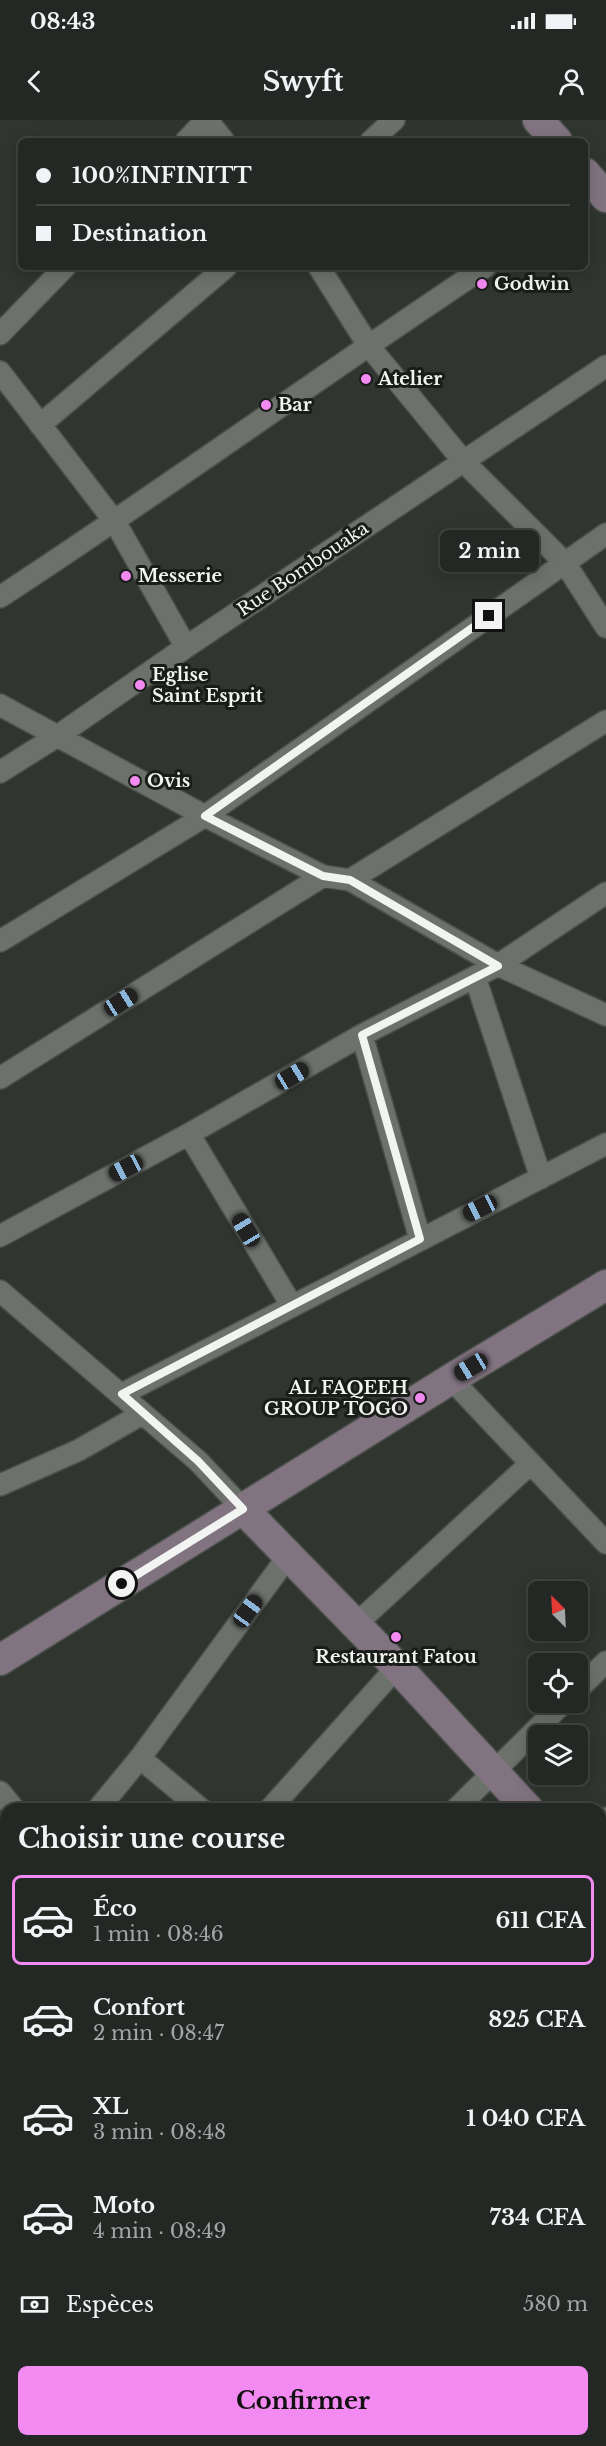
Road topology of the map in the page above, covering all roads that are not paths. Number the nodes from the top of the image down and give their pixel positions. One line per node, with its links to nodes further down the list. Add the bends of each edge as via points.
1 (206, 120): 4 (street); 5 (street)
2 (394, 120): 6 (street)
3 (538, 120): 7 (main road)
4 (189, 138)
5 (221, 138)
6 (374, 138)
7 (554, 138)
8 (62, 270): 12 (street)
9 (222, 270): 16 (street)
10 (321, 270): 13 (street)
11 (480, 270): 13 (street)
12 (0, 334)
13 (368, 345): 17 (street); 18 (street)
14 (606, 366): 17 (street, Rue Bombouaka)
15 (0, 372): 16 (street)
16 (40, 425): 18 (street)
17 (464, 462): 20 (street); 23 (street, Rue Bombouaka)
18 (115, 522): 21 (street); 23 (street)
19 (606, 534): 20 (street)
20 (565, 563): 22 (street); 28 (street)
21 (0, 597)
22 (606, 627)
23 (186, 647): 26 (street, Rue Bombouaka)
24 (0, 705): 26 (street)
25 (606, 721): 30 (street)
26 (59, 735): 27 (street, Rue Bombouaka); 28 (street)
27 (0, 772)
28 (205, 816): 29 (street); 32 (street)
29 (323, 876): 30 (street); 37 (street)
30 (350, 880): 33 (street)
31 (606, 893): 33 (street)
32 (0, 941)
33 (498, 966): 34 (street); 35 (street)
34 (475, 977): 36 (street); 40 (street)
35 (606, 1015)
36 (362, 1035): 38 (street); 42 (street)
37 (0, 1078)
38 (189, 1134): 41 (street); 45 (street)
39 (606, 1144): 40 (street)
40 (541, 1178): 42 (street)
41 (0, 1236)
42 (420, 1239): 45 (street)
43 (606, 1285): 46 (main road)
44 (0, 1291): 47 (street)
45 (292, 1306): 47 (street)
46 (451, 1379): 49 (street); 51 (main road)
47 (122, 1394): 48 (street)
48 (142, 1414): 50 (street, via 79,1450); 51 (street, via 198,1461)
49 (530, 1464): 52 (street); 54 (street)
50 (0, 1485)
51 (243, 1509): 53 (main road); 55 (main road)
52 (606, 1543)
53 (289, 1555): 54 (main road); 60 (street)
54 (355, 1625): 57 (main road)
55 (0, 1660)
56 (606, 1662): 58 (street)
57 (397, 1667): 61 (main road); 64 (street)
58 (588, 1679)
59 (553, 1713): 61 (street)
60 (140, 1758): 62 (street); 63 (street)
61 (493, 1771): 65 (street); 66 (main road)
62 (103, 1803)
63 (194, 1803)
64 (275, 1803)
65 (462, 1803)
66 (522, 1803)

